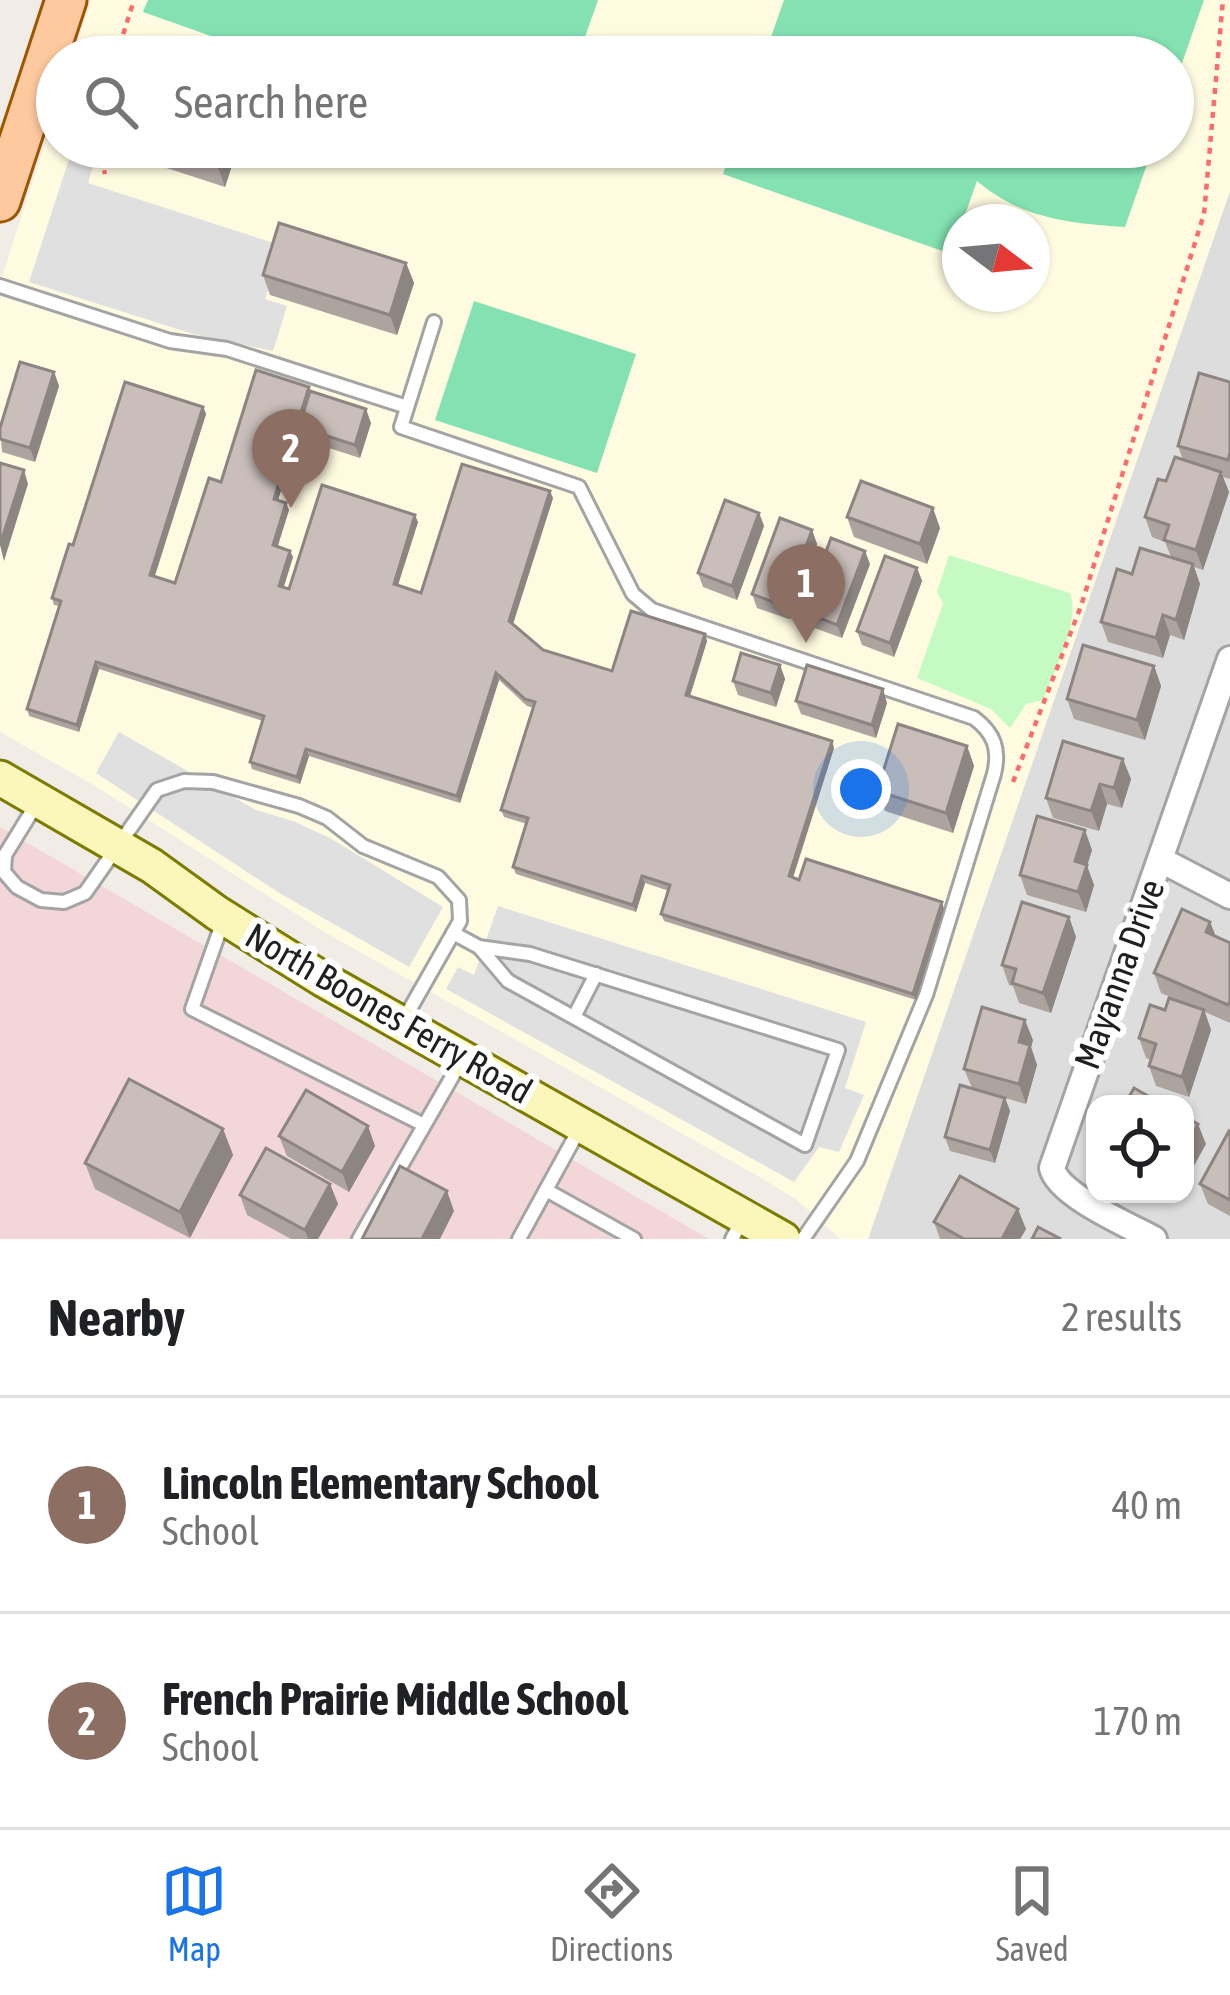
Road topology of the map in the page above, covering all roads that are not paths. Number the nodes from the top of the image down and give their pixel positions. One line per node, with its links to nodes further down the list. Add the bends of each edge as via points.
1 (66, 0): 2 (main road)
2 (49, 36)
3 (36, 64): 4 (main road)
4 (15, 108): 5 (main road)
5 (0, 201)
6 (0, 286): 8 (lane)
7 (434, 322): 8 (lane)
8 (407, 407): 30 (lane, via 401,427 579,487 633,593 652,610 974,718 992,736 997,761 926,995 857,1161)
9 (1230, 659): 13 (street, Mayanna Drive)
10 (0, 778): 11 (main road, North Boones Ferry Road)
11 (39, 800): 12 (main road, North Boones Ferry Road); 12 (lane, via 5,855 4,872 17,887 64,902 85,893)
12 (118, 844): 15 (main road, North Boones Ferry Road); 16 (lane, via 157,790 213,782 313,812 363,846 447,882 461,911)
13 (1161, 860): 14 (street); 31 (street, Mayanna Drive, via 1052,1168 1064,1188)
14 (1230, 896)
15 (225, 918): 20 (main road, North Boones Ferry Road); 22 (lane, via 192,1009)
16 (453, 933): 17 (lane); 20 (lane)
17 (479, 947): 18 (lane); 19 (lane, via 508,981)
18 (596, 974): 19 (lane); 19 (lane, via 838,1050 805,1145)
19 (574, 1017)
20 (401, 1024): 21 (main road, North Boones Ferry Road)
21 (463, 1058): 22 (lane); 23 (main road, North Boones Ferry Road)
22 (424, 1125): 26 (lane)
23 (582, 1125): 24 (lane); 25 (main road, North Boones Ferry Road)
24 (546, 1190): 27 (lane); 28 (lane)
25 (738, 1228): 29 (main road, North Boones Ferry Road)
26 (359, 1239)
27 (519, 1239)
28 (634, 1239)
29 (783, 1239)
30 (803, 1239)
31 (1154, 1239)

